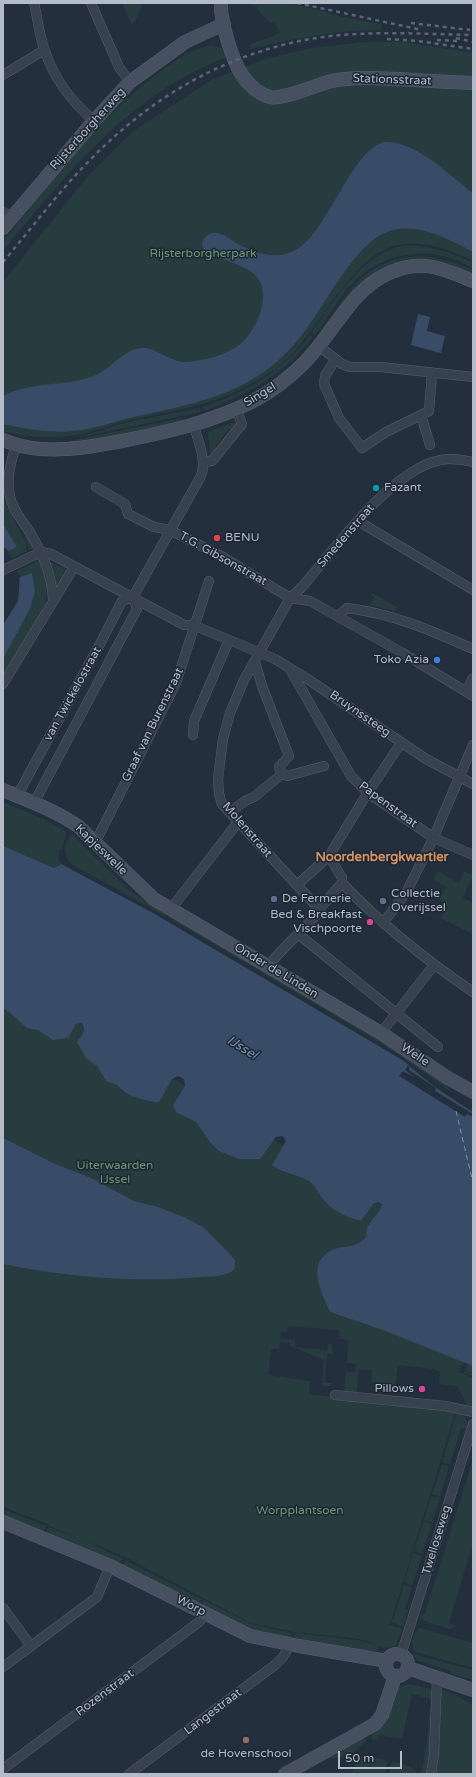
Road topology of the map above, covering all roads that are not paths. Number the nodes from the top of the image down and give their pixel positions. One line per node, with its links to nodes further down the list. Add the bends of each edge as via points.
1 (34, 3): 5 (street)
2 (91, 3): 7 (street, via 119,67)
3 (221, 3): 4 (street, Stationsstraat)
4 (225, 27): 7 (street, Rijsterborgherweg, via 188,40); 8 (street, Stationsstraat, via 232,36 247,80 260,93 275,98 332,81 349,79)
5 (44, 50): 6 (street); 9 (street, via 69,95)
6 (3, 75)
7 (130, 82): 9 (street, Rijsterborgherweg)
8 (473, 84)
9 (94, 121): 10 (street, Rijsterborgherweg)
10 (8, 214): 11 (street, Rijsterborgherweg)
11 (3, 228)
12 (473, 281): 13 (street, Singel, via 439,267 406,267 391,272 358,294)
13 (320, 347): 14 (street); 17 (street, Singel, via 286,379 256,400)
14 (335, 360): 15 (street, via 350,367 381,367); 18 (street, via 325,376 324,384 339,418 362,448 386,432)
15 (432, 374): 16 (street); 18 (street, via 429,411)
16 (473, 377)
17 (236, 409): 19 (street, Singel); 23 (street, via 242,424 212,461)
18 (421, 415): 22 (street)
19 (193, 424): 21 (street, Singel, via 153,435 81,448 40,449); 23 (street)
20 (3, 440): 21 (street, Singel)
21 (16, 445): 28 (street, via 9,474 10,498)
22 (430, 445)
23 (203, 462): 27 (street, van Twickelostraat, via 201,476)
24 (473, 462): 26 (street, Smedenstraat, via 448,459 418,469 392,486)
25 (96, 487): 27 (street, T.G. Gibsonstraat, via 125,504 128,514 154,527)
26 (358, 521): 32 (street); 34 (street, Smedenstraat)
27 (170, 530): 33 (street, van Twickelostraat); 34 (street, T.G. Gibsonstraat, via 223,557)
28 (41, 552): 29 (street, Bruynssteeg, via 51,554); 30 (street); 35 (street, via 51,576)
29 (74, 567): 33 (street, Bruynssteeg); 35 (street)
30 (3, 570)
31 (209, 581): 37 (street, Graaf van Burenstraat)
32 (473, 590)
33 (132, 597): 37 (street, Bruynssteeg, via 184,625); 54 (street, van Twickelostraat, via 122,601); 55 (street, van Twickelostraat, via 137,609)
34 (290, 598): 36 (street, via 310,600); 40 (street, Smedenstraat)
35 (53, 600): 43 (street)
36 (338, 616): 39 (street, via 347,608 364,610 404,620); 44 (street)
37 (193, 625): 38 (street, Bruynssteeg); 59 (street, Graaf van Burenstraat, via 176,683 99,835)
38 (229, 640): 40 (street, Bruynssteeg); 45 (street, via 194,721)
39 (473, 649)
40 (257, 658): 41 (street, Bruynssteeg, via 275,659); 49 (street, via 262,686 290,756 279,767); 56 (street, Molenstraat, via 236,697 223,739 218,779 219,794 222,804)
41 (290, 669): 46 (street, Bruynssteeg); 53 (street, Papenstraat, via 351,776)
42 (473, 678): 44 (street)
43 (3, 684)
44 (469, 694)
45 (193, 735)
46 (401, 743): 50 (street, Bruynssteeg); 53 (street)
47 (473, 745): 50 (street)
48 (324, 766): 49 (street, via 287,776)
49 (282, 774): 56 (street, via 254,797)
50 (459, 777): 51 (street, Bruynssteeg); 58 (street)
51 (473, 784)
52 (3, 790): 54 (street, Kapjeswelle)
53 (368, 793): 58 (street, Papenstraat); 61 (street)
54 (17, 796): 55 (street, Kapjeswelle)
55 (34, 803): 59 (street, Kapjeswelle, via 69,820)
56 (230, 812): 57 (street, Molenstraat)
57 (238, 822): 63 (street, Molenstraat); 65 (street)
58 (434, 838): 60 (street, Papenstraat); 66 (street, via 406,893)
59 (93, 841): 65 (street, Kapjeswelle, via 148,895)
60 (473, 855)
61 (329, 856): 62 (street, via 342,878); 63 (street)
62 (342, 883): 64 (street); 66 (street)
63 (296, 885): 64 (street, Molenstraat)
64 (319, 908): 67 (street, via 319,912)
65 (171, 909): 69 (street, Onder de Linden)
66 (383, 923): 68 (street)
67 (298, 934): 69 (street); 71 (street)
68 (434, 965): 70 (street); 71 (street)
69 (268, 966): 72 (street, Onder de Linden)
70 (473, 992)
71 (396, 1014): 72 (street); 73 (street)
72 (381, 1033): 74 (street, Welle)
73 (438, 1047)
74 (448, 1078): 75 (street, Welle); 76 (street, Welle, via 457,1090)
75 (473, 1092)
76 (473, 1100)
77 (335, 1395): 78 (street, via 445,1406)
78 (473, 1412)
79 (473, 1424): 86 (street, Twelloseweg)
80 (3, 1522): 81 (street, Worp)
81 (110, 1566): 83 (street, Worp); 85 (street, via 97,1596)
82 (3, 1608): 85 (street)
83 (205, 1614): 84 (street, Worp, via 250,1636); 93 (street, Rozenstraat, via 199,1622)
84 (290, 1645): 87 (street, Worp); 94 (street, Langestraat, via 275,1665)
85 (32, 1646): 88 (street)
86 (401, 1655): 87 (street, via 393,1655); 89 (street, via 407,1661)
87 (387, 1661): 90 (street, via 388,1671)
88 (3, 1667)
89 (408, 1668): 90 (street, via 404,1674); 91 (street)
90 (395, 1676): 95 (street, via 382,1716 374,1724)
91 (437, 1678): 92 (street); 96 (street)
92 (473, 1690)
93 (3, 1769)
94 (129, 1774)
95 (285, 1774)
96 (431, 1774)

